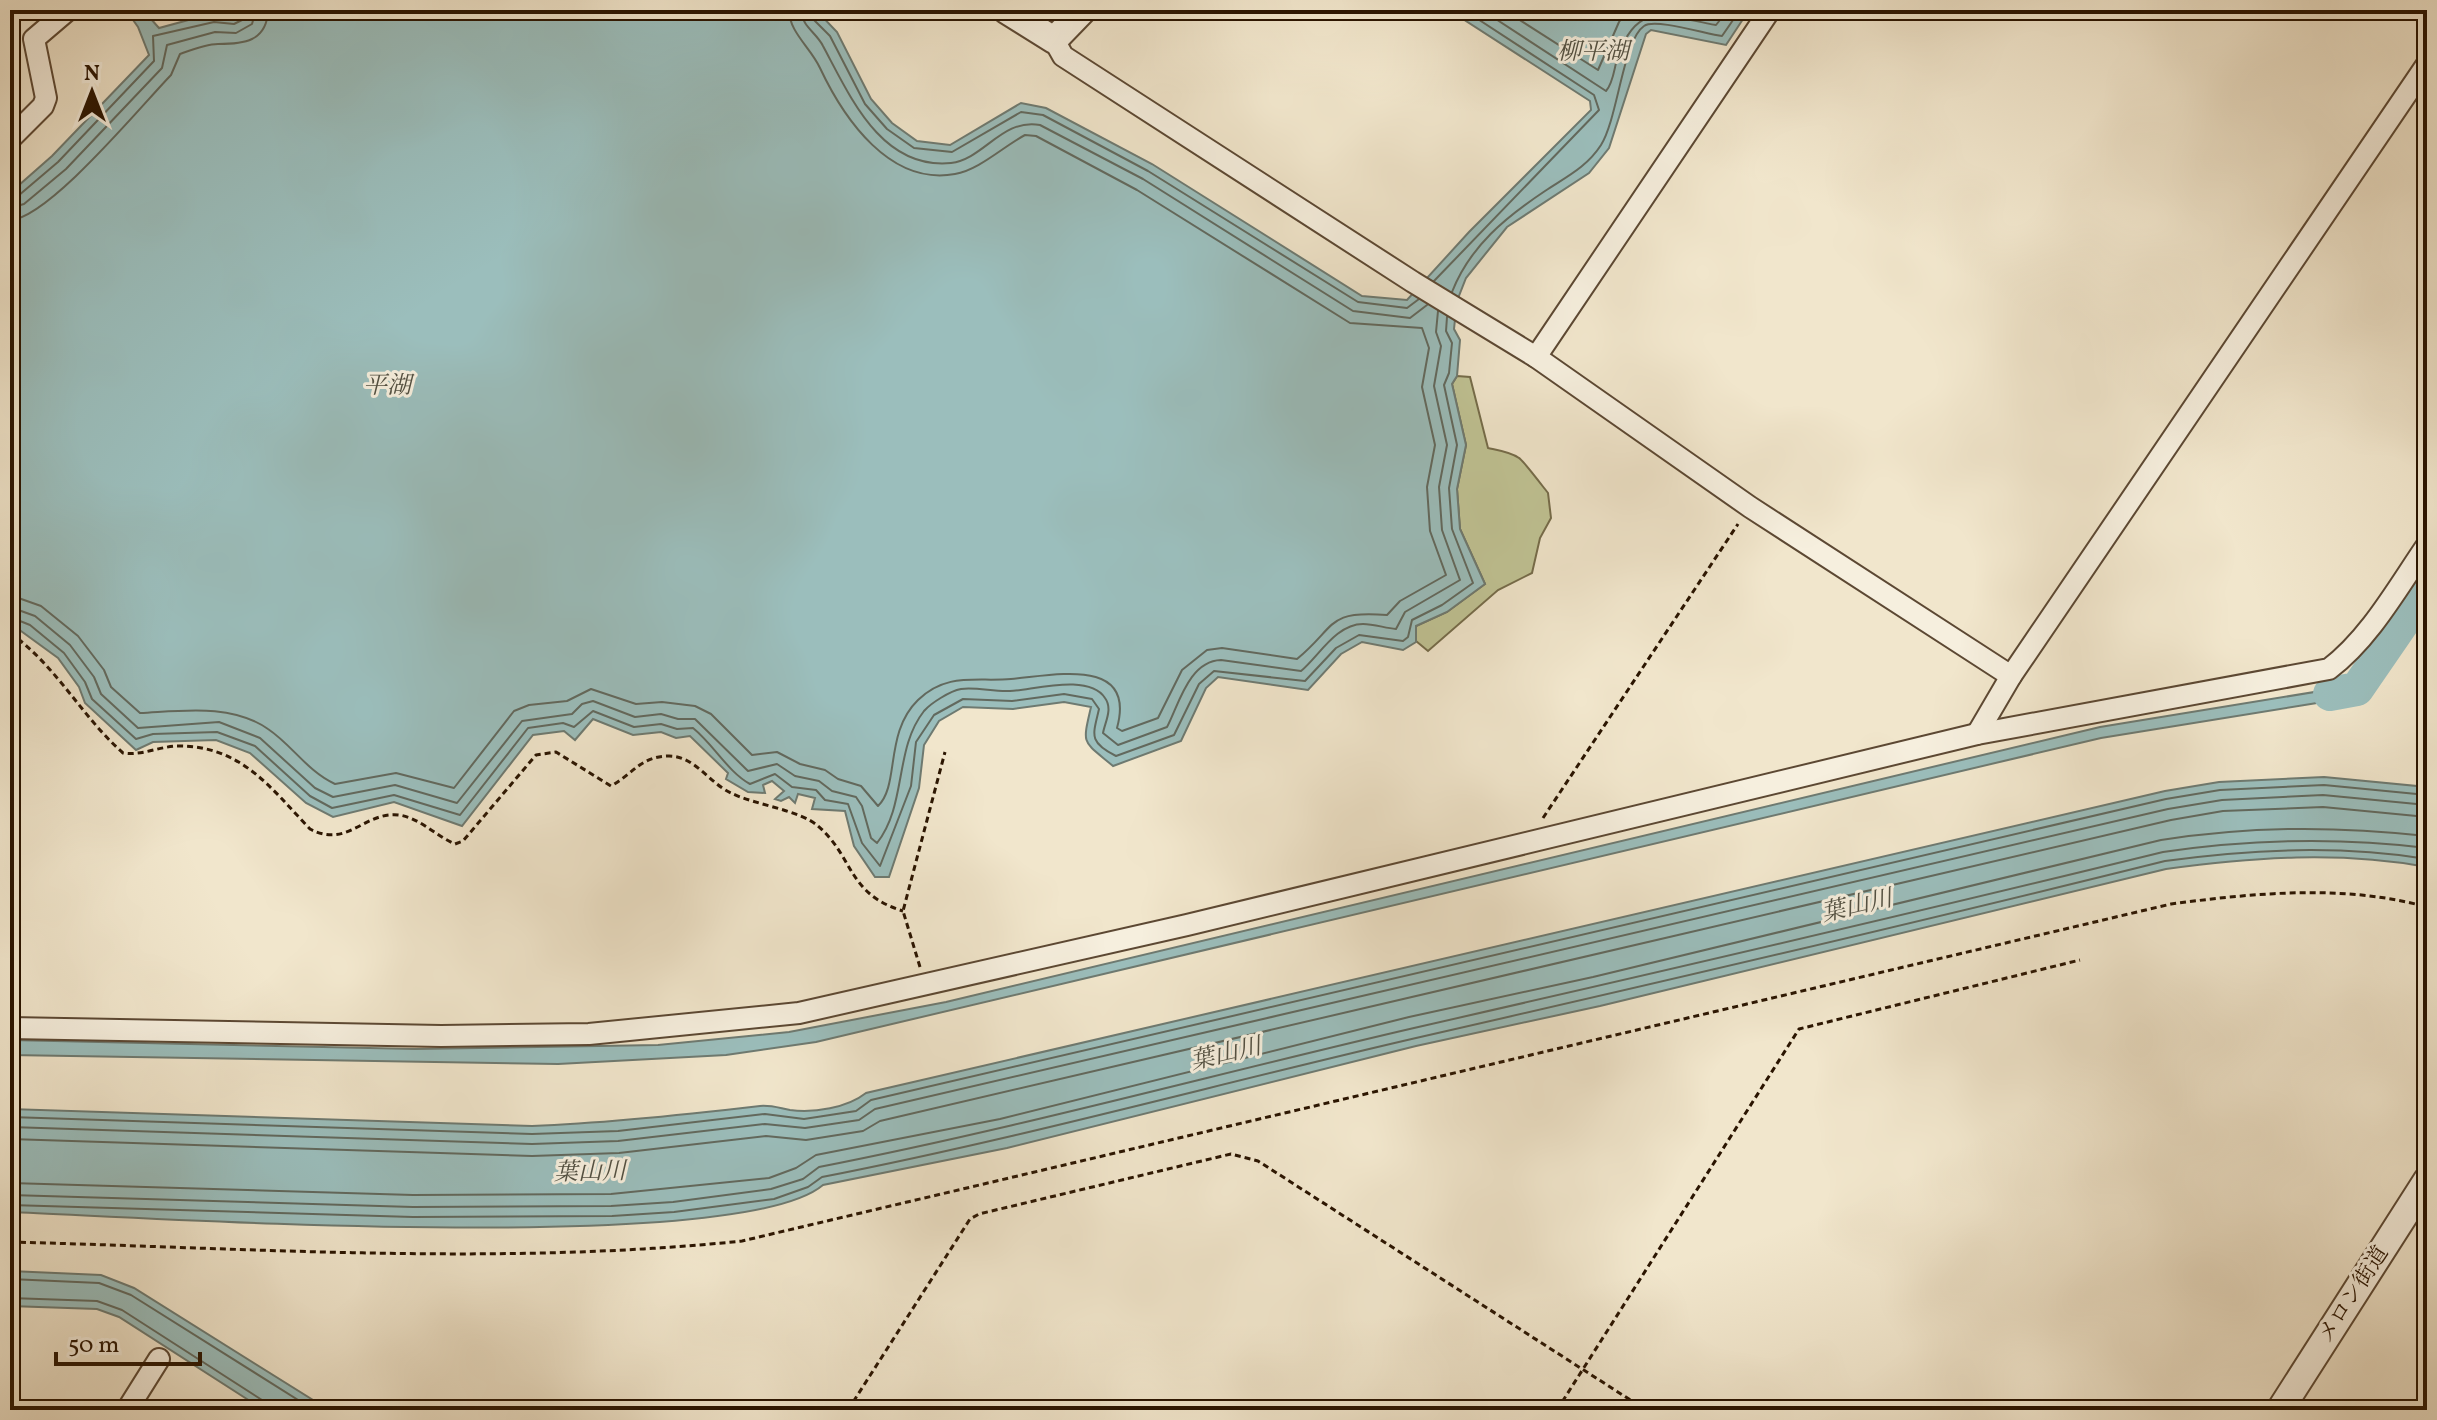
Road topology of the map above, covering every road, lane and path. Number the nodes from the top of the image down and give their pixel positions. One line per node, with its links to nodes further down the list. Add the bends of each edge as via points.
1 (68, 10): 7 (street, via 34,39 46,98)
2 (1006, 10): 5 (street)
3 (1083, 10): 5 (street)
4 (1770, 10): 8 (street)
5 (1054, 40): 8 (street, via 1063,56)
6 (2427, 64): 12 (street)
7 (10, 139)
8 (1536, 357): 9 (street)
9 (1750, 507): 12 (street); 15 (path)
10 (2427, 545): 13 (street, via 2373,623 2329,669)
11 (10, 633): 17 (path, via 47,662 59,683 123,753 173,746 215,749 240,759 310,829 325,837 400,815 455,844 536,755 556,752 611,786 637,763 672,756 688,760 728,792 818,826 866,894)
12 (2011, 676): 13 (street)
13 (1977, 734): 15 (street)
14 (945, 752): 17 (path)
15 (1526, 844): 19 (street)
16 (2427, 907): 22 (path, via 2399,899 2327,893 2252,893 2171,904 742,1241 641,1251 511,1254)
17 (903, 911): 19 (path)
18 (2080, 960): 24 (path, via 1799,1029)
19 (926, 986): 20 (street, via 799,1013 589,1034)
20 (10, 1028)
21 (2427, 1180): 29 (street, メロン街道)
22 (10, 1242)
23 (159, 1359): 25 (street)
24 (1583, 1370): 26 (path, via 1258,1161 1231,1154 970,1219); 27 (path); 28 (path)
25 (127, 1410)
26 (848, 1410)
27 (1557, 1410)
28 (1646, 1410)
29 (2280, 1410)

